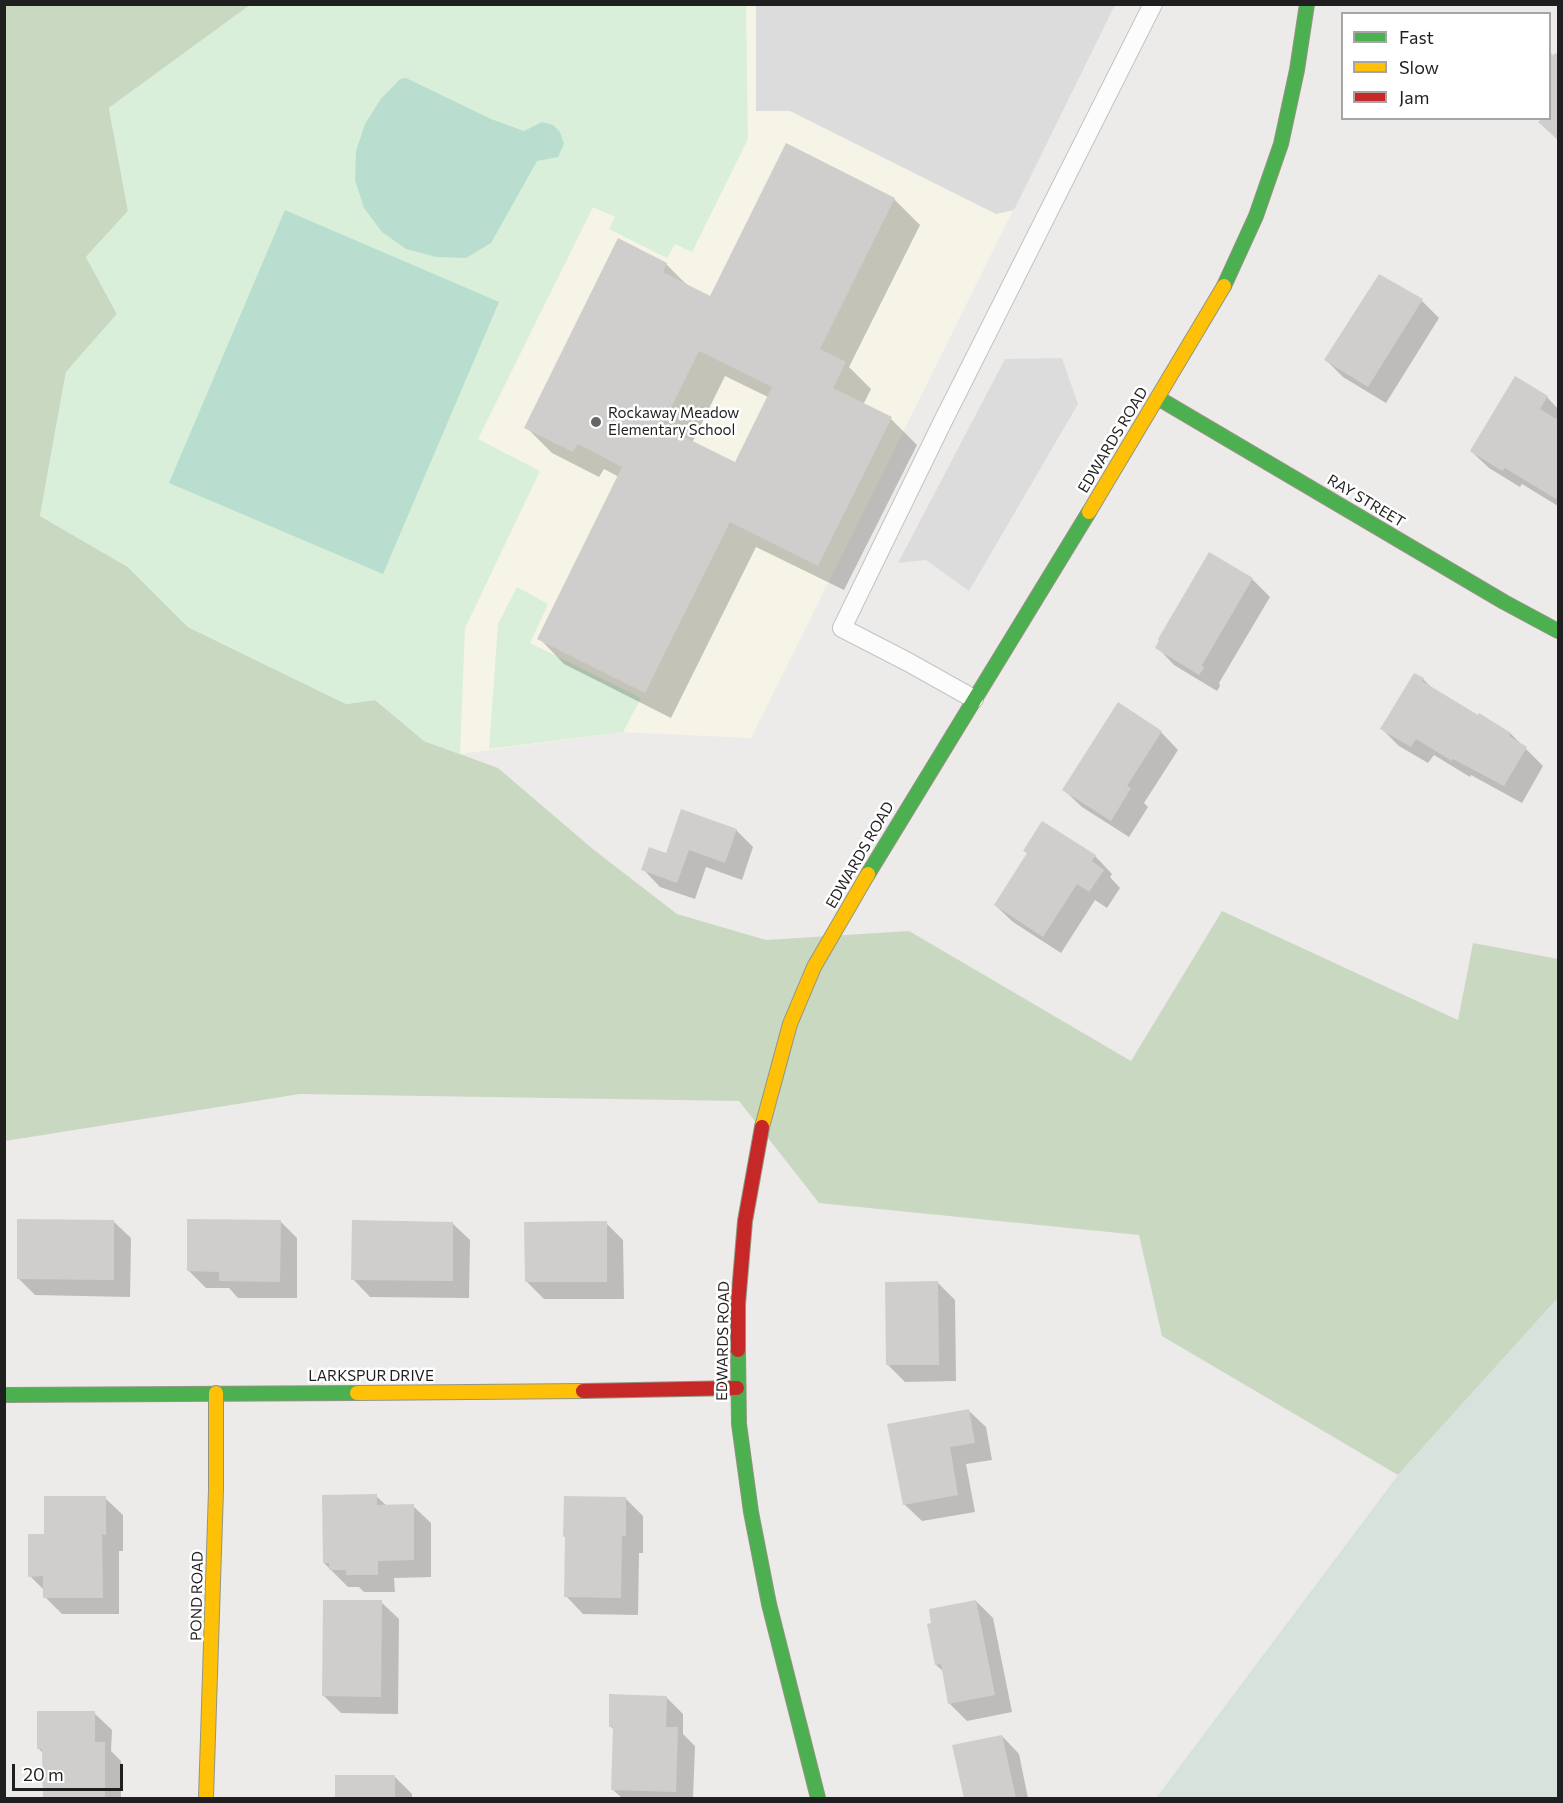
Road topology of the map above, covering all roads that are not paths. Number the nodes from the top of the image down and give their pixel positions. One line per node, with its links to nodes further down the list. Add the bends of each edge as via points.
1 (1153, 4): 5 (lane, via 842,628)
2 (1307, 4): 3 (street, EDWARDS ROAD, via 1298,70 1281,144 1256,216 1225,285)
3 (1158, 398): 4 (street, RAY STREET); 5 (street, EDWARDS ROAD)
4 (1558, 631)
5 (974, 699): 6 (street, EDWARDS ROAD, via 814,967 790,1024 763,1122 745,1221 738,1304)
6 (737, 1388): 7 (street, LARKSPUR DRIVE); 10 (street, EDWARDS ROAD, via 753,1523 769,1604)
7 (216, 1393): 8 (street, LARKSPUR DRIVE); 9 (street, POND ROAD)
8 (4, 1395)
9 (206, 1798)
10 (818, 1798)

